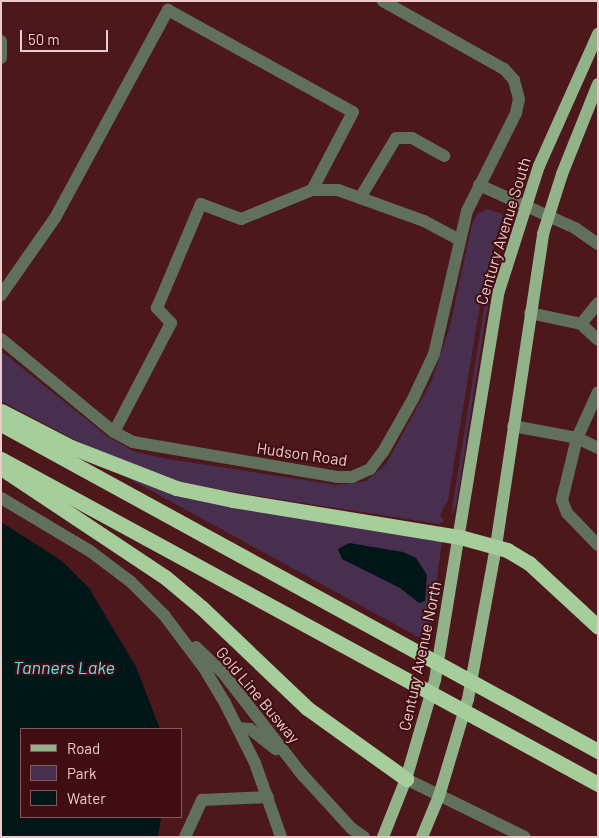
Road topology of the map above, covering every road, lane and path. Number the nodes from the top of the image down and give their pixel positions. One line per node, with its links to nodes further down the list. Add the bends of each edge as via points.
1 (383, 1): 7 (street, Hudson Road, via 496,64 514,80 519,95 517,110)
2 (598, 34): 10 (main road, Century Avenue South, via 554,128)
3 (1, 41): 4 (street)
4 (1, 58)
5 (597, 87): 11 (main road)
6 (444, 156): 9 (street, via 412,138 396,138)
7 (479, 185): 10 (street); 12 (street, Hudson Road)
8 (312, 190): 9 (street, via 338,190); 14 (street, via 353,112 168,10 55,218); 24 (street, via 241,218 201,204 157,308 171,323)
9 (360, 198): 12 (street, via 424,221)
10 (524, 206): 11 (street); 30 (main road, Century Avenue South, via 499,290)
11 (548, 216): 13 (street, via 575,228); 16 (main road)
12 (459, 240): 24 (street, Hudson Road, via 434,354 383,452 366,472 352,477 327,475 161,449 133,442)
13 (598, 244)
14 (1, 295)
15 (598, 303): 17 (street)
16 (530, 313): 17 (street); 23 (main road)
17 (580, 324): 19 (street)
18 (1, 339): 24 (street, Hudson Road)
19 (598, 340)
20 (598, 392): 25 (street)
21 (1, 411): 30 (highway, via 71,447 176,488)
22 (1, 424): 36 (highway)
23 (513, 426): 25 (street); 32 (main road)
24 (114, 432)
25 (576, 438): 26 (street); 31 (street, via 562,500 567,513)
26 (598, 448)
27 (1, 459): 39 (highway)
28 (1, 469): 38 (highway, via 165,577 308,708)
29 (1, 498): 33 (street, via 96,556 131,582)
30 (460, 537): 32 (highway); 38 (main road, Century Avenue North, via 435,680)
31 (598, 545)
32 (496, 546): 34 (highway, via 529,563); 40 (main road, via 468,699)
33 (164, 615): 35 (street, via 204,668); 37 (street, Gold Line Busway, via 223,673)
34 (598, 627)
35 (238, 728): 37 (street, Gold Line Busway, via 250,729 282,753); 41 (street)
36 (598, 751)
37 (304, 777): 44 (street, Gold Line Busway, via 351,828)
38 (406, 779): 40 (street); 45 (main road, Century Avenue North)
39 (598, 784)
40 (439, 796): 46 (main road); 47 (street)
41 (268, 797): 42 (street, via 202,800); 43 (street)
42 (189, 835)
43 (281, 837)
44 (364, 837)
45 (383, 837)
46 (422, 837)
47 (525, 837)

